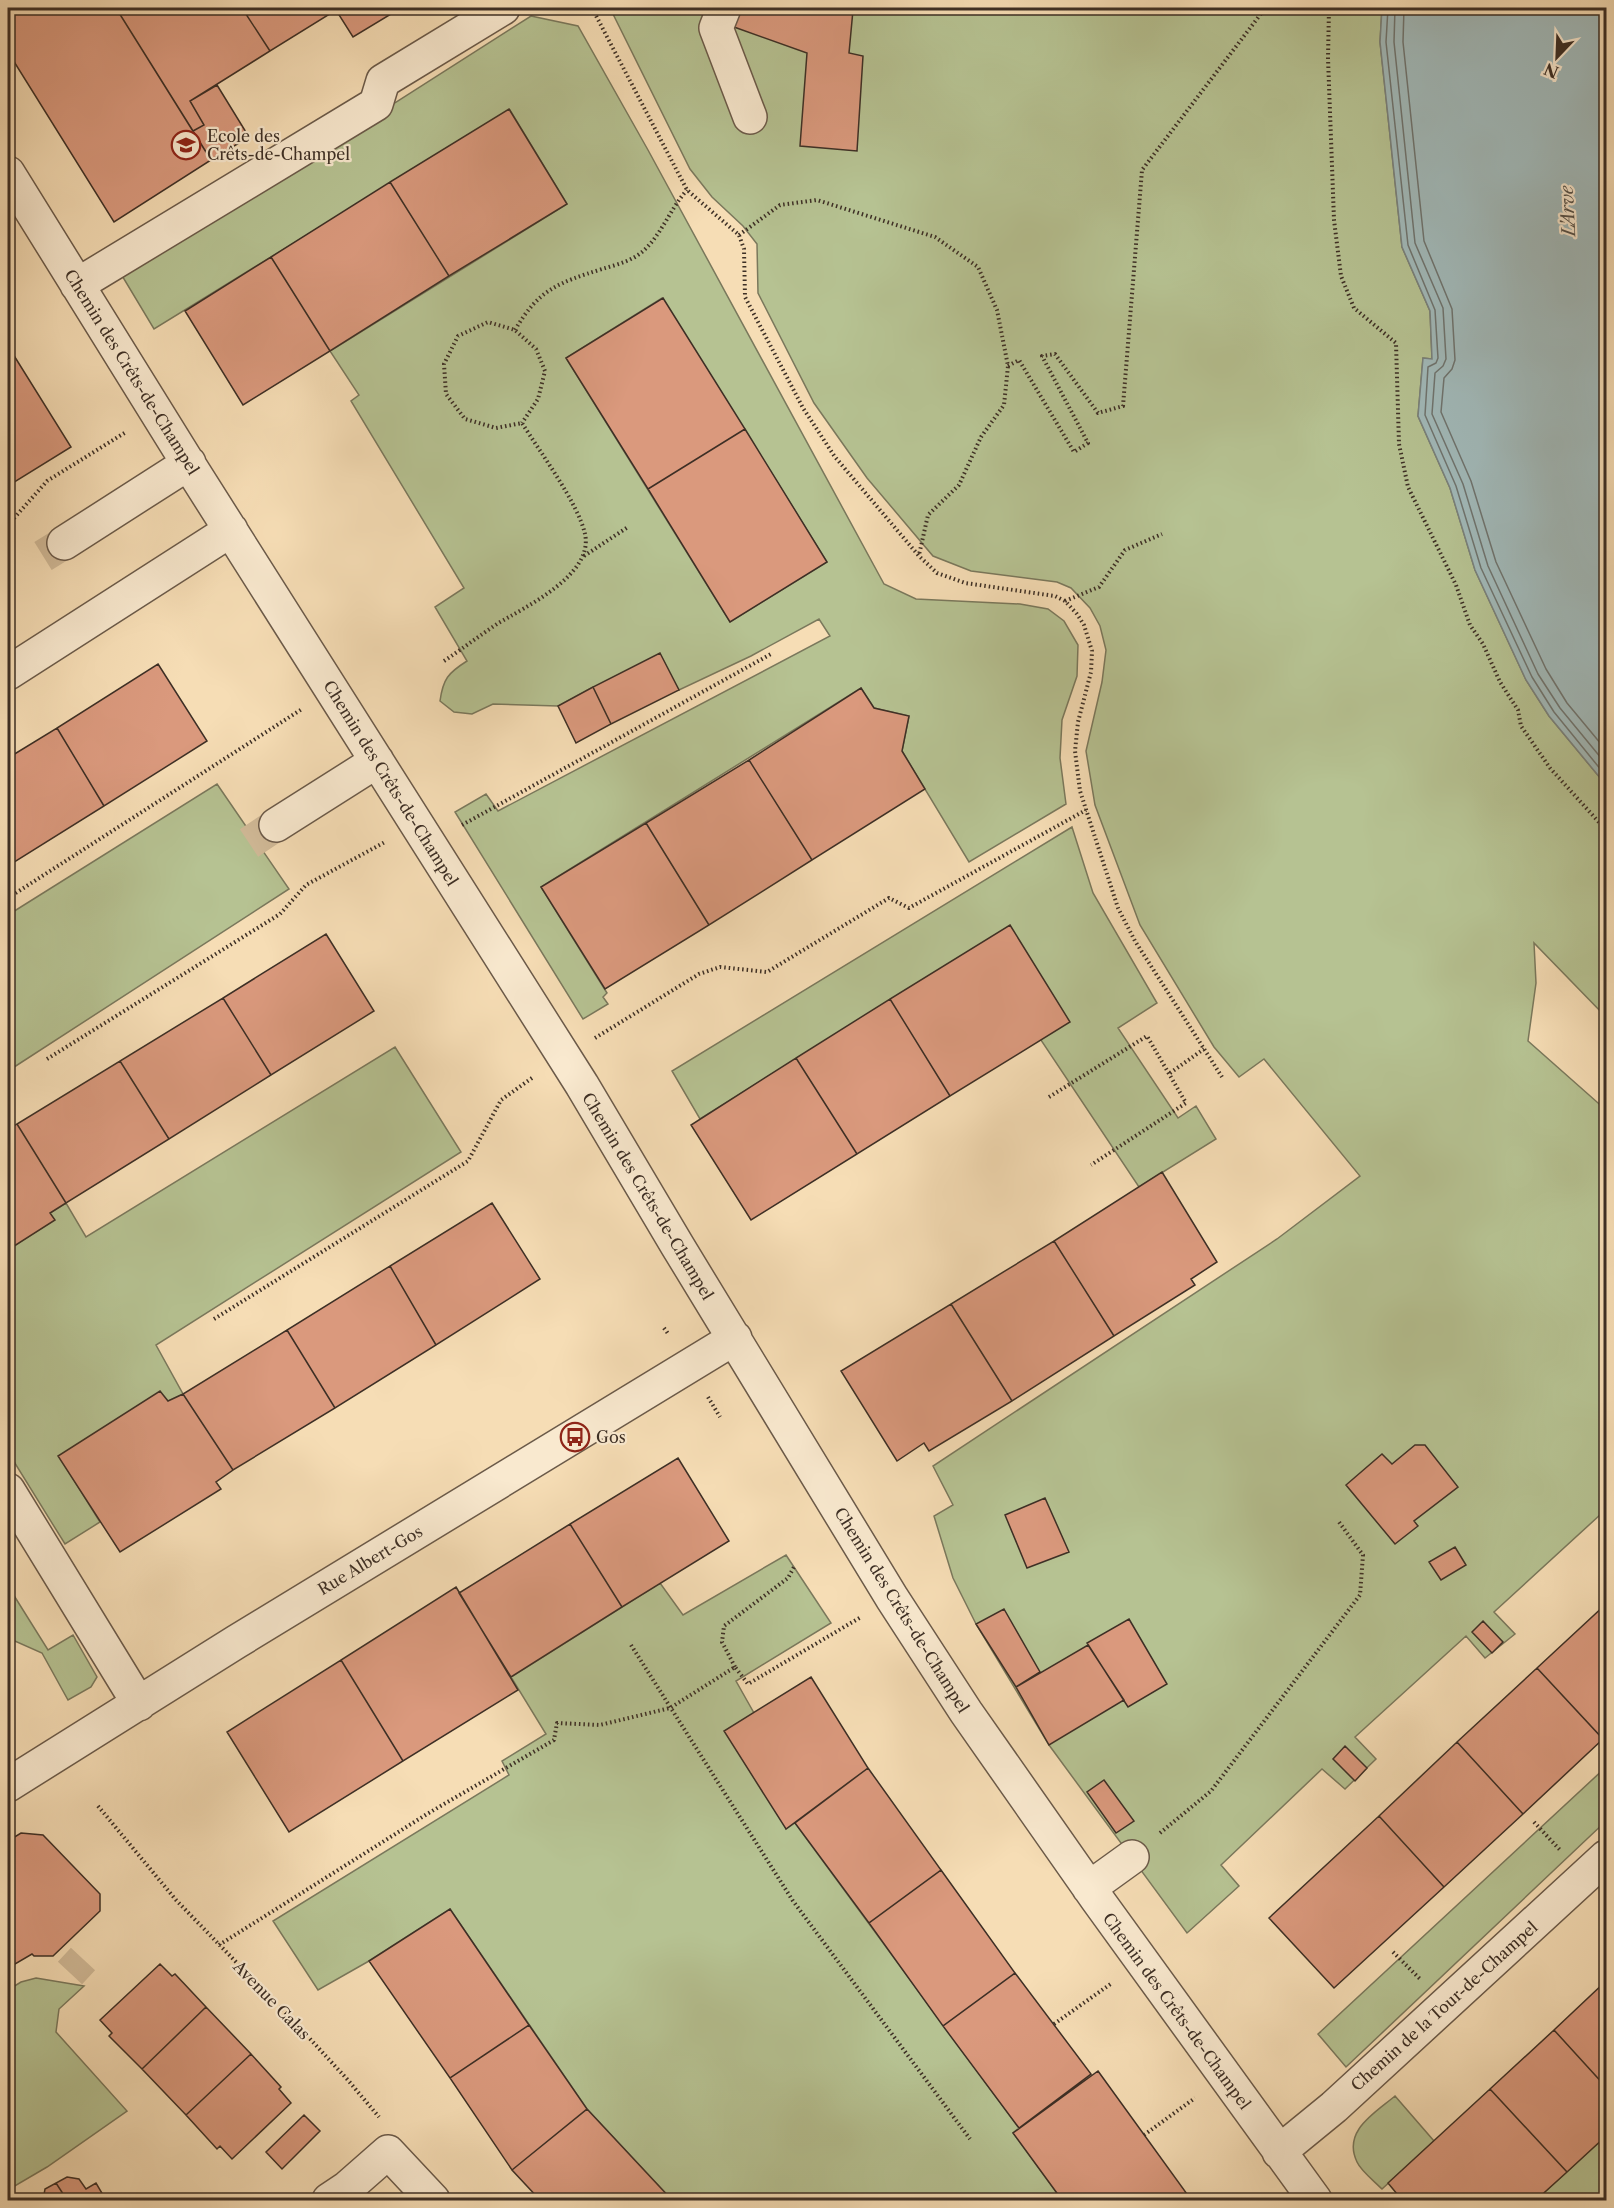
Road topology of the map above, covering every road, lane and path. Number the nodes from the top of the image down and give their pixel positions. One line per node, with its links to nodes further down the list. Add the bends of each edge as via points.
1 (503, 8): 10 (street, via 383,81 376,104)
2 (592, 8): 8 (path)
3 (724, 8): 6 (street, via 716,28)
4 (1264, 8): 12 (path, via 1142,170 1123,406 1098,413 1055,354 1042,356 1088,443 1074,452 1019,360)
5 (1329, 8): 32 (path, via 1334,220 1341,276 1354,308 1396,343 1399,444 1408,487 1456,585 1470,625 1518,710 1521,726 1550,768)
6 (750, 117)
7 (8, 173): 10 (street, Chemin des Crêts-de-Champel)
8 (687, 190): 9 (path); 11 (path, via 653,240 634,258 560,283 528,308)
9 (739, 235): 12 (path, via 780,205 817,200 935,237 978,267 997,310); 22 (path, via 744,249 745,297 803,408 834,457)
10 (77, 285): 15 (street, Chemin des Crêts-de-Champel)
11 (515, 330): 13 (path, via 536,349 545,371 538,399); 13 (path, via 488,322 458,336 444,364 446,394 465,419 496,428)
12 (1008, 366): 22 (path, via 1004,405 981,437 959,485 928,515)
13 (522, 423): 21 (path, via 573,505 585,536)
14 (129, 430): 16 (path, via 47,481)
15 (189, 463): 18 (street, Chemin des Crêts-de-Champel); 20 (street)
16 (8, 525)
17 (628, 527): 21 (path)
18 (231, 531): 26 (street); 28 (street, Chemin des Crêts-de-Champel)
19 (1162, 534): 23 (path, via 1125,550 1099,587)
20 (64, 543)
21 (583, 556): 25 (path, via 561,583)
22 (919, 556): 23 (path, via 937,573 965,584 1042,592)
23 (1065, 601): 29 (path, via 1084,625 1092,651 1076,751)
24 (771, 654): 31 (path)
25 (444, 662)
26 (8, 673)
27 (303, 709): 34 (path)
28 (377, 761): 30 (street); 44 (street, Chemin des Crêts-de-Champel, via 582,1085)
29 (1086, 810): 35 (path, via 909,908 889,898 767,972 720,967 699,974); 36 (path, via 1118,908)
30 (276, 825)
31 (456, 829)
32 (1606, 830)
33 (385, 842): 37 (path, via 306,885 280,914)
34 (8, 898)
35 (589, 1042)
36 (1204, 1049): 38 (path); 39 (path)
37 (47, 1059)
38 (1169, 1073): 41 (path, via 1147,1036); 42 (path, via 1186,1102)
39 (1222, 1077)
40 (532, 1078): 43 (path, via 501,1100 468,1161)
41 (1049, 1097)
42 (1091, 1165)
43 (214, 1320)
44 (735, 1338): 48 (street, Chemin des Crêts-de-Champel); 51 (street, Rue Albert-Gos)
45 (8, 1490): 51 (street)
46 (1339, 1522): 55 (path, via 1363,1555 1360,1595 1211,1791)
47 (794, 1567): 50 (path, via 788,1578 724,1626 722,1642)
48 (892, 1598): 50 (path, via 748,1684); 57 (street, Chemin des Crêts-de-Champel, via 966,1713)
49 (631, 1645): 52 (path)
50 (735, 1667): 52 (path)
51 (140, 1704): 53 (street, Rue Albert-Gos)
52 (670, 1708): 58 (path, via 600,1725 557,1723 554,1740 427,1814); 63 (path, via 793,1901)
53 (8, 1785)
54 (98, 1806): 58 (path, Avenue Calas)
55 (1132, 1857): 57 (street)
56 (1606, 1857): 65 (street, Chemin de la Tour-de-Champel, via 1334,2108)
57 (1089, 1888): 59 (street, Chemin des Crêts-de-Champel)
58 (219, 1945): 64 (path, Avenue Calas, via 379,2116)
59 (1140, 1960): 60 (path); 61 (street, Chemin des Crêts-de-Champel)
60 (1054, 2024)
61 (1225, 2077): 62 (path); 65 (street, Chemin des Crêts-de-Champel)
62 (1144, 2135)
63 (970, 2139)
64 (388, 2152): 66 (street); 67 (street)
65 (1280, 2152): 68 (street, Chemin des Crêts-de-Champel)
66 (329, 2200)
67 (433, 2200)
68 (1315, 2200)

